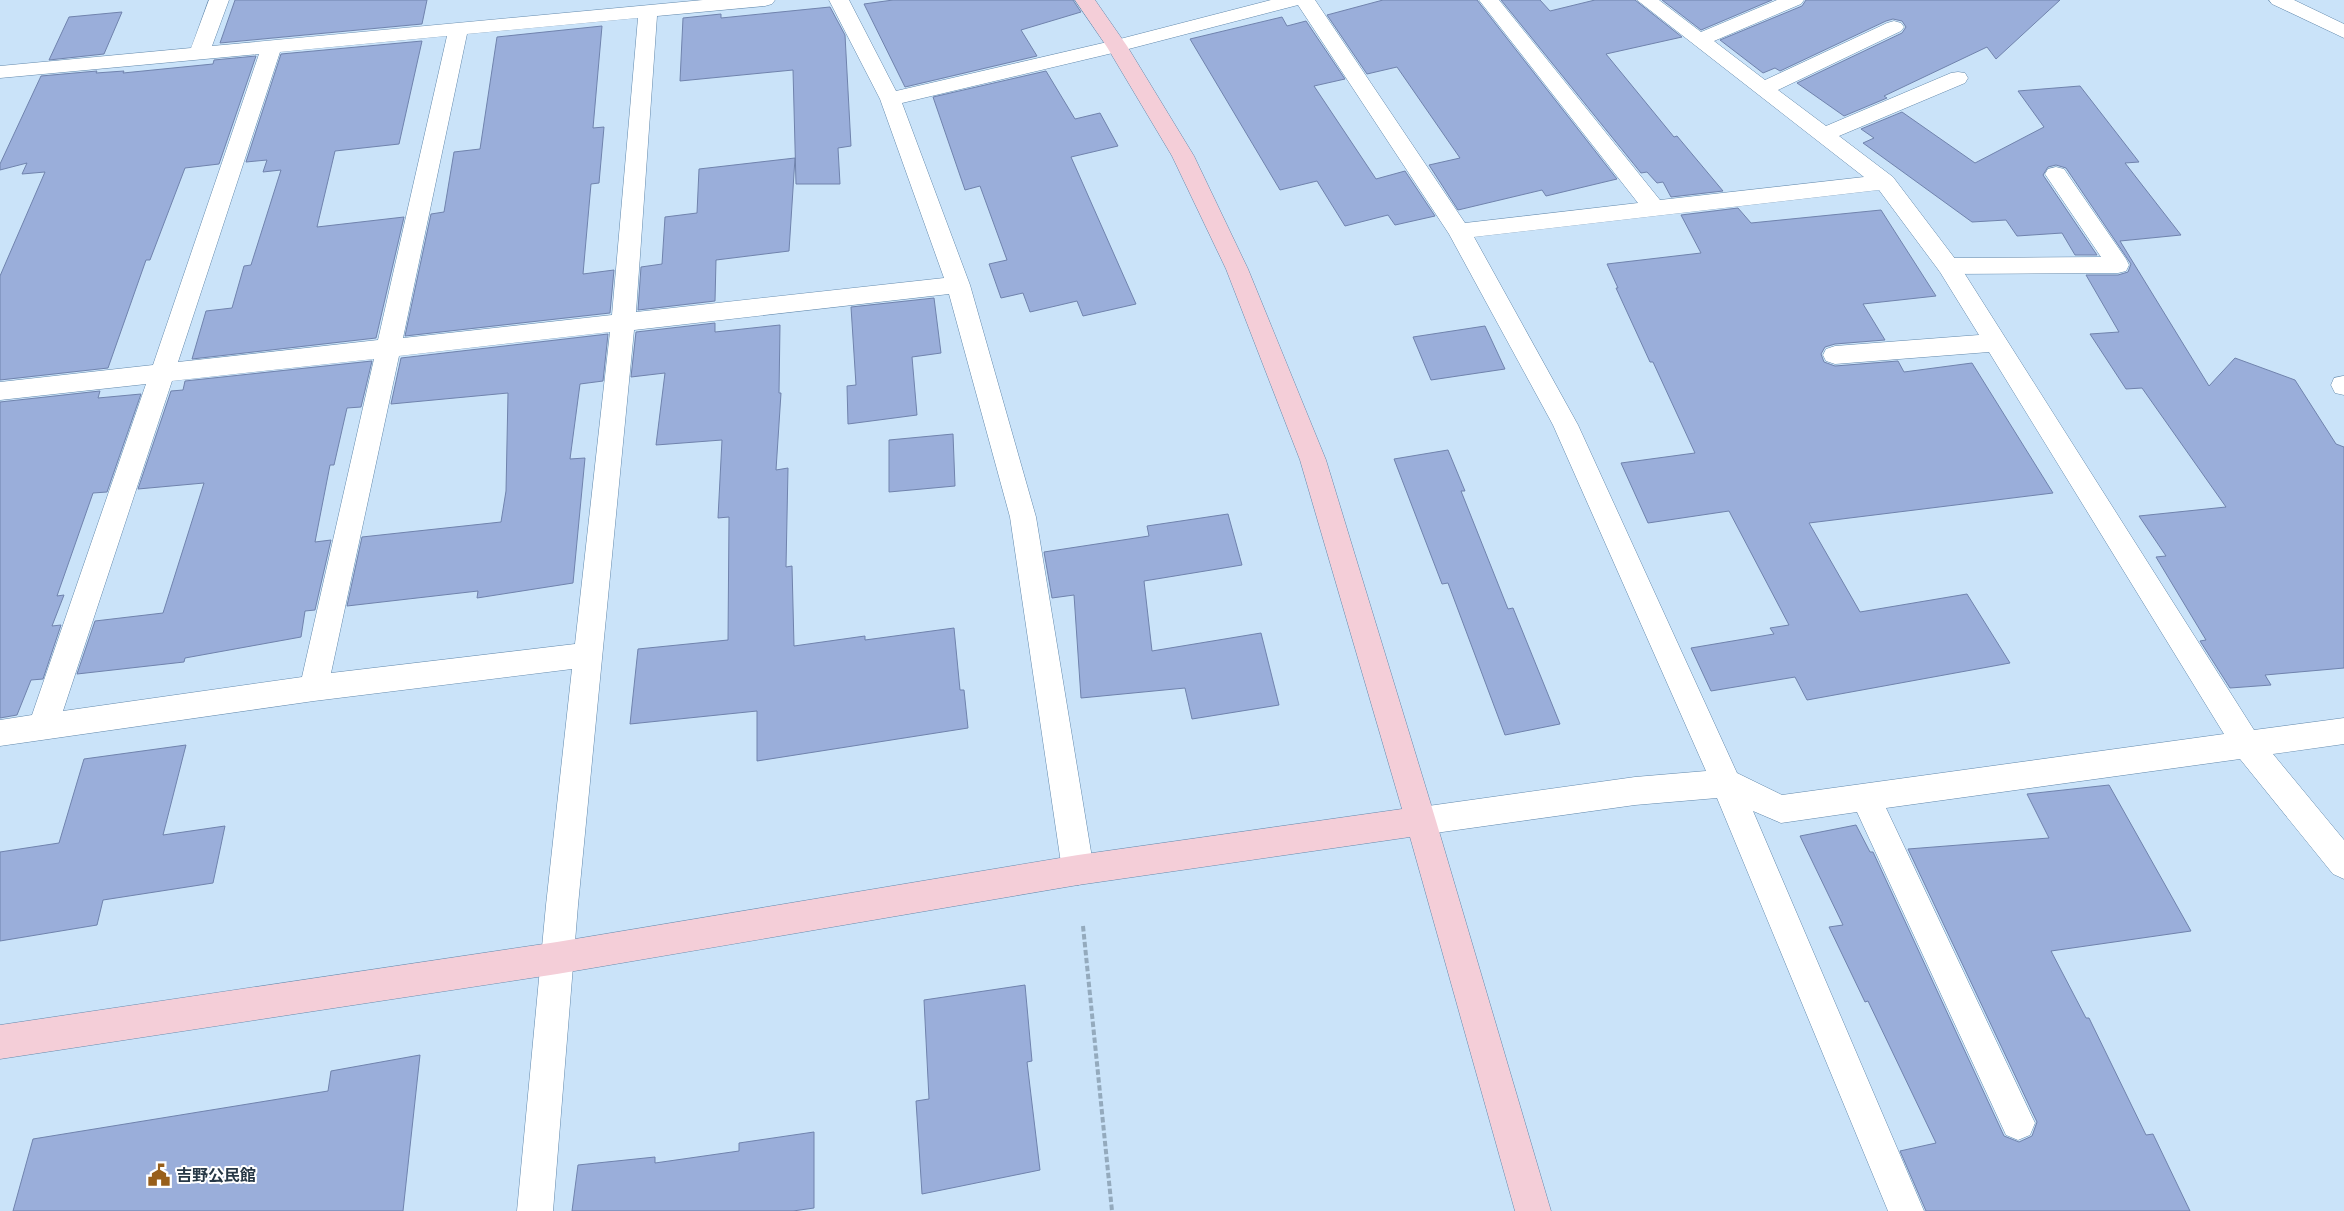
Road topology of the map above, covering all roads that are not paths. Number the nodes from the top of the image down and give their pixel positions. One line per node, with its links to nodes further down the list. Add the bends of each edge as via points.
1 (219, 0): 18 (street)
2 (765, 0): 11 (street)
3 (839, 0): 22 (street)
4 (1085, 0): 17 (street)
5 (1294, 0): 17 (street)
6 (1305, 0): 27 (street)
7 (1489, 0): 26 (street)
8 (1646, 0): 15 (street)
9 (1794, 0): 15 (street)
10 (2279, 0): 14 (street)
11 (648, 11): 13 (street); 30 (street)
12 (1894, 27): 21 (street)
13 (458, 29): 16 (street); 32 (street)
14 (2344, 32)
15 (1699, 40): 21 (street)
16 (272, 46): 18 (street); 34 (street)
17 (1117, 46): 22 (street); 44 (street, via 1183,156 1237,269 1313,460)
18 (199, 53): 19 (street)
19 (0, 72)
20 (1958, 78): 23 (street)
21 (1763, 89): 23 (street)
22 (890, 99): 29 (street)
23 (1823, 135): 25 (street)
24 (2056, 174): 28 (street, via 2118,265)
25 (1885, 182): 26 (street); 28 (street)
26 (1655, 209): 27 (street)
27 (1459, 231): 42 (street, via 1565,425)
28 (1948, 266): 31 (street)
29 (958, 284): 30 (street); 46 (street, via 1023,517)
30 (623, 321): 32 (street); 36 (street)
31 (1996, 343): 33 (street); 41 (street)
32 (387, 348): 34 (street); 37 (street)
33 (1835, 355)
34 (162, 373): 35 (street); 38 (street)
35 (0, 391)
36 (588, 655): 37 (street); 47 (street)
37 (314, 688): 38 (street)
38 (43, 727): 40 (street)
39 (2344, 731): 41 (street)
40 (0, 732)
41 (2247, 745): 43 (street); 45 (street)
42 (1726, 783): 43 (street, via 1781,809); 44 (street, via 1635,791); 52 (street)
43 (1865, 797): 49 (street)
44 (1421, 821): 46 (street); 51 (street)
45 (2344, 864)
46 (1078, 870): 47 (street)
47 (557, 958): 48 (street); 50 (street)
48 (0, 1042)
49 (2018, 1123)
50 (535, 1211)
51 (1533, 1211)
52 (1906, 1211)

